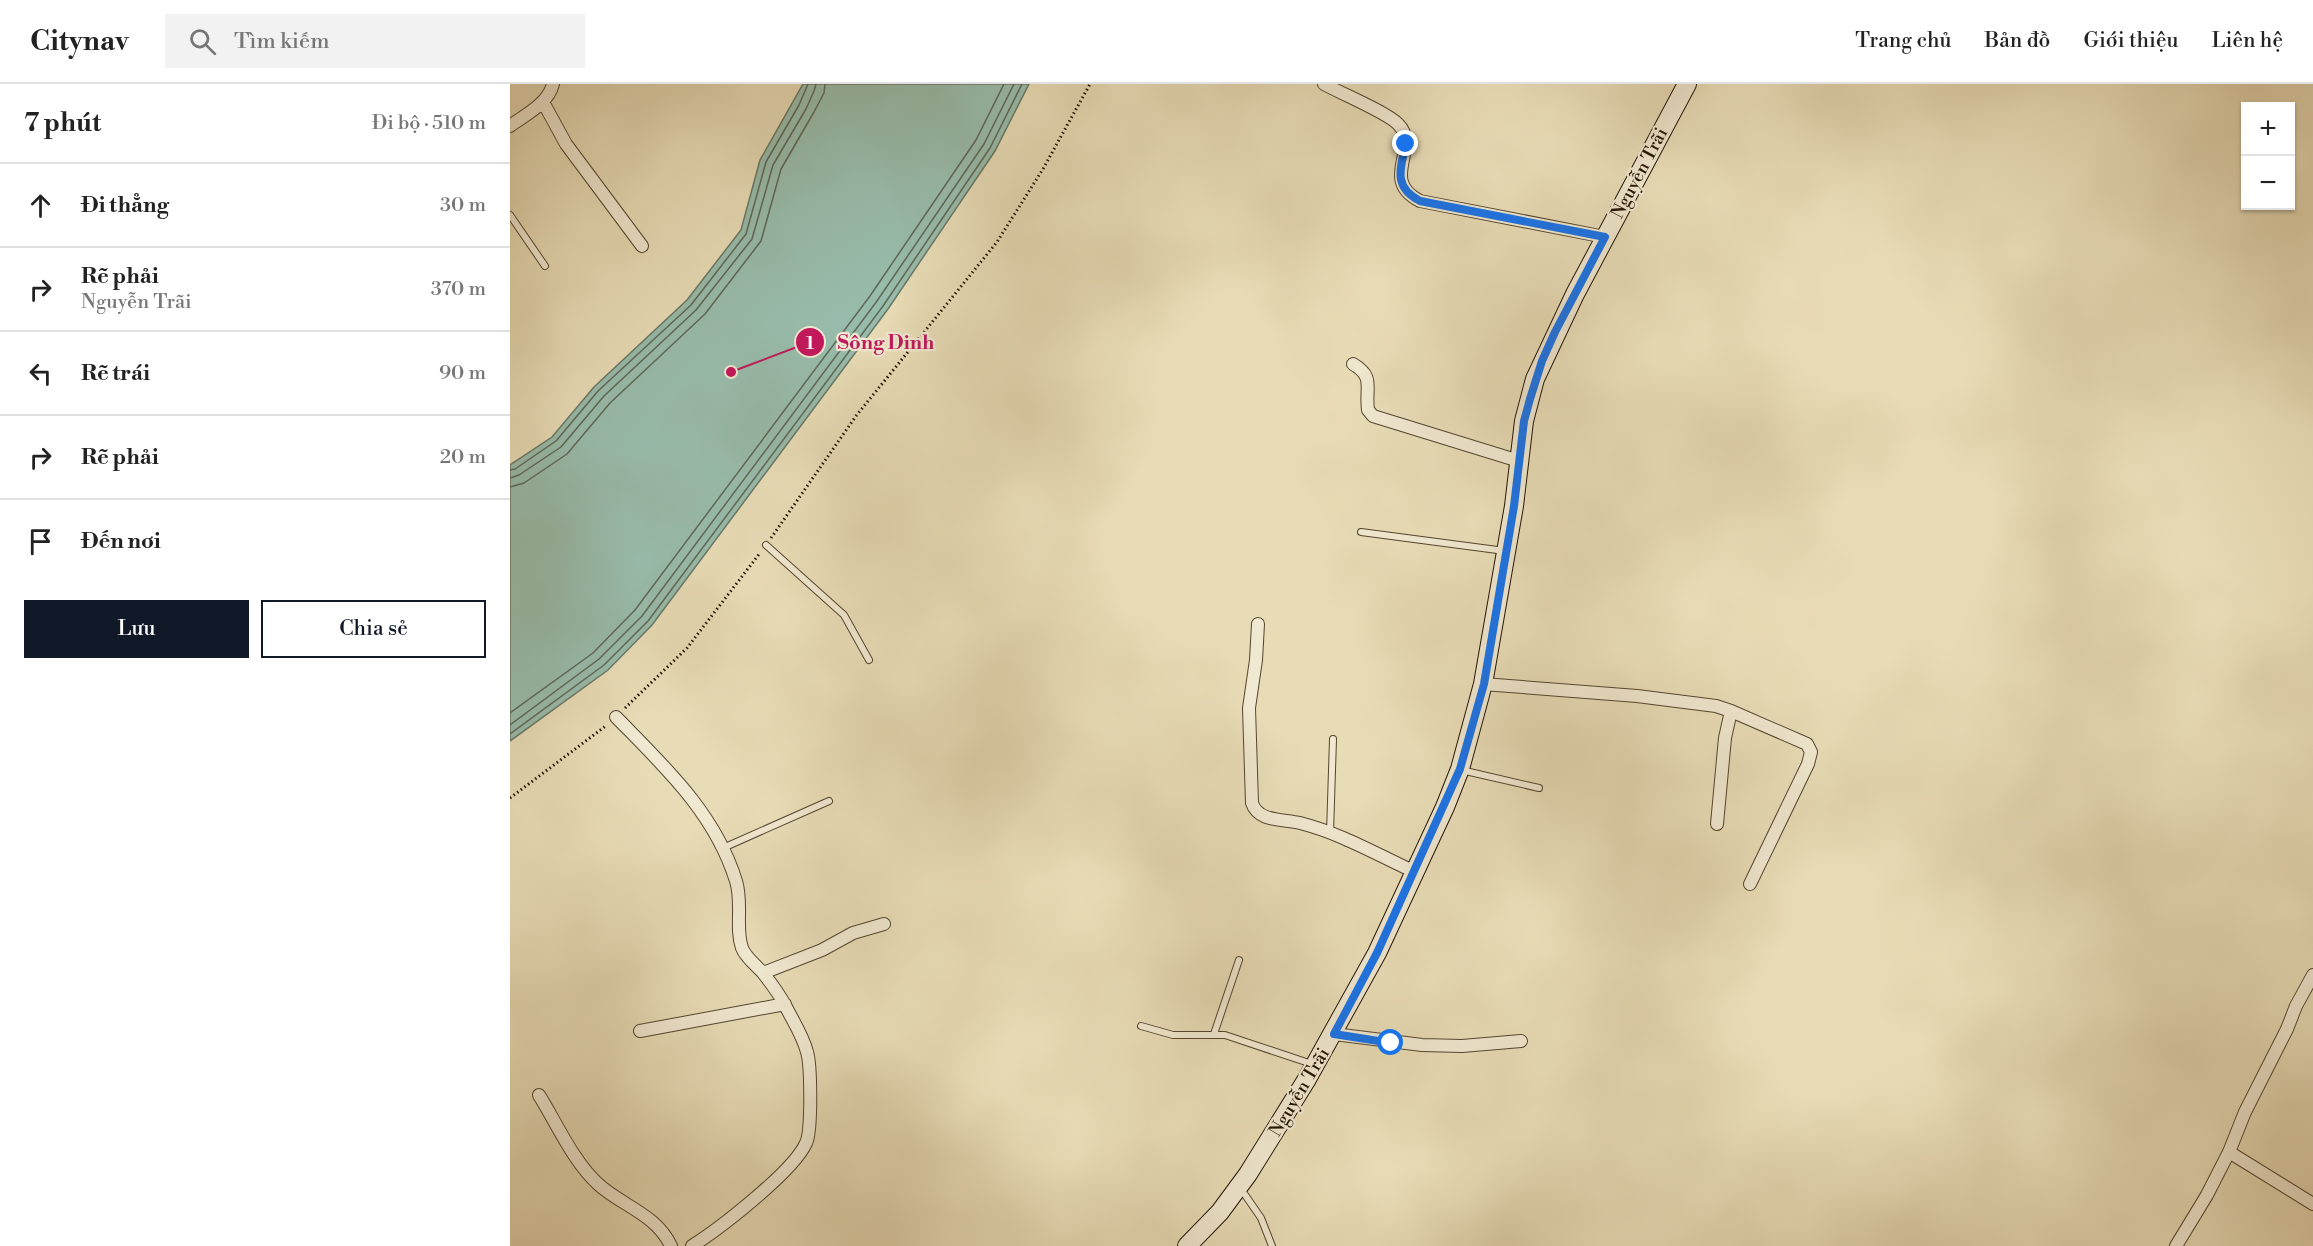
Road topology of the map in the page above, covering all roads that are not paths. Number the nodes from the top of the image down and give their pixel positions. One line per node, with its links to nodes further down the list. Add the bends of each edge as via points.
1 (553, 84): 4 (street)
2 (1324, 84): 7 (street, via 1398,124 1406,144 1401,182 1420,201)
3 (1687, 84): 7 (main road, Nguyễn Trãi)
4 (543, 102): 5 (street); 8 (street, via 566,144)
5 (510, 126)
6 (510, 215): 9 (lane)
7 (1605, 237): 11 (main road, Nguyễn Trãi, via 1542,361 1524,421)
8 (642, 246)
9 (545, 266)
10 (1353, 363): 11 (street, via 1369,379 1368,410 1373,416)
11 (1520, 461): 14 (main road, Nguyễn Trãi)
12 (1361, 532): 14 (lane)
13 (766, 545): 16 (lane, via 844,615)
14 (1506, 551): 17 (main road, Nguyễn Trãi)
15 (1258, 624): 25 (street, via 1249,716 1254,809 1264,817)
16 (869, 660)
17 (1484, 684): 18 (street, via 1637,696); 21 (main road, Nguyễn Trãi)
18 (1731, 711): 24 (street); 28 (street, via 1807,744 1811,752)
19 (616, 717): 26 (street, via 690,794)
20 (1333, 739): 25 (lane)
21 (1460, 769): 22 (lane); 27 (main road, Nguyễn Trãi)
22 (1539, 788)
23 (829, 801): 26 (lane)
24 (1717, 824)
25 (1330, 833): 27 (street)
26 (723, 848): 31 (street, via 740,895 742,949)
27 (1415, 872): 37 (main road, Nguyễn Trãi)
28 (1750, 884)
29 (885, 924): 31 (street, via 853,933)
30 (1239, 960): 36 (lane)
31 (763, 973): 33 (street)
32 (2313, 975): 41 (street)
33 (784, 1004): 35 (street); 45 (street, via 803,1040 809,1063 807,1142 785,1170)
34 (1141, 1026): 36 (lane, via 1173,1035)
35 (639, 1031)
36 (1214, 1034): 39 (lane)
37 (1334, 1034): 38 (street, via 1422,1046); 39 (main road, Nguyễn Trãi)
38 (1521, 1041)
39 (1315, 1065): 42 (main road, Nguyễn Trãi)
40 (539, 1095): 44 (street, via 597,1183 655,1224)
41 (2229, 1152): 43 (street); 48 (street)
42 (1239, 1186): 46 (main road, Nguyễn Trãi); 47 (lane, via 1261,1218)
43 (2313, 1204)
44 (671, 1246)
45 (692, 1246)
46 (1186, 1246)
47 (1272, 1246)
48 (2176, 1246)

